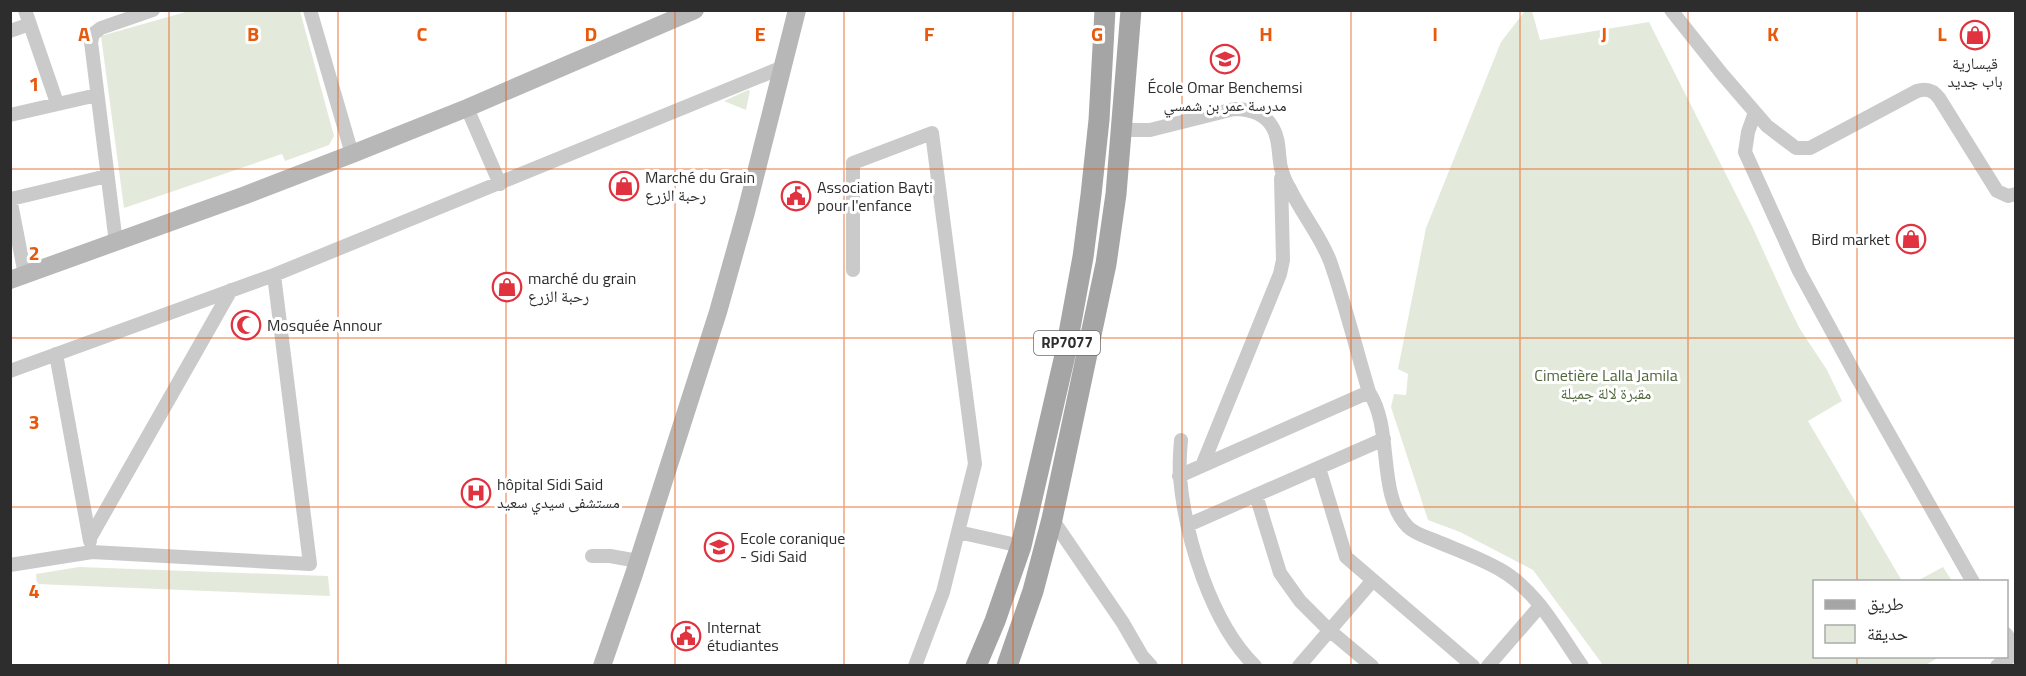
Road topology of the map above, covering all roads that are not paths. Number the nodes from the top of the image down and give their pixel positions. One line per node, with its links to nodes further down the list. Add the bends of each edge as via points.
1 (25, 10): 9 (street)
2 (153, 10): 12 (street, via 93,34)
3 (310, 10): 18 (street)
4 (695, 10): 14 (street)
5 (797, 10): 11 (street)
6 (1105, 10): 42 (main road, RP7077, via 1099,120 1083,257)
7 (1131, 10): 17 (main road, RP7077)
8 (1671, 10): 15 (street)
9 (30, 24): 10 (street); 13 (street)
10 (10, 31)
11 (783, 67): 21 (street); 45 (street, via 718,312)
12 (97, 95): 13 (street); 20 (street)
13 (57, 103): 16 (street)
14 (467, 108): 18 (street); 21 (street)
15 (1755, 112): 22 (street, via 1793,146 1807,149 1927,89 1939,98 1997,191); 48 (street, via 1745,152 1799,271)
16 (10, 115)
17 (1122, 130): 19 (street, via 1150,130 1245,109 1266,118 1273,127); 38 (main road, RP7077, via 1106,264)
18 (352, 154): 24 (street)
19 (1281, 168): 31 (street, via 1329,260); 34 (street, via 1280,274)
20 (107, 176): 23 (street); 24 (street)
21 (500, 184): 26 (street)
22 (2016, 194)
23 (11, 198): 27 (street)
24 (116, 243): 27 (street)
25 (853, 270): 40 (street, via 853,163 933,133 975,464)
26 (274, 275): 28 (street); 43 (street, via 310,564)
27 (18, 278)
28 (231, 290): 29 (street); 41 (street)
29 (56, 354): 30 (street); 41 (street)
30 (10, 371)
31 (1369, 392): 32 (street, via 1377,404); 34 (street)
32 (1384, 439): 35 (street); 49 (street, via 1393,499 1408,527 1498,568 1520,582)
33 (1181, 440): 36 (street)
34 (1202, 466): 36 (street)
35 (1318, 468): 37 (street); 47 (street, via 1347,557)
36 (1179, 476): 39 (street)
37 (1256, 495): 39 (street); 50 (street, via 1280,573 1300,601)
38 (1052, 519): 55 (main road, RP7077); 56 (street)
39 (1188, 525): 57 (street, via 1215,607 1235,642)
40 (958, 532): 42 (street); 53 (street, via 943,592)
41 (90, 538): 43 (street)
42 (1021, 546): 54 (main road, RP7077)
43 (92, 552): 46 (street)
44 (592, 556): 45 (street)
45 (638, 561): 52 (street)
46 (10, 565)
47 (1373, 580): 50 (street); 60 (street)
48 (1972, 580)
49 (1539, 606): 61 (street); 62 (street)
50 (1329, 630): 58 (street); 59 (street)
51 (2016, 653): 63 (street)
52 (602, 666)
53 (915, 666)
54 (976, 666)
55 (1007, 666)
56 (1151, 666)
57 (1255, 666)
58 (1299, 666)
59 (1372, 666)
60 (1473, 666)
61 (1488, 666)
62 (1582, 666)
63 (1997, 666)

